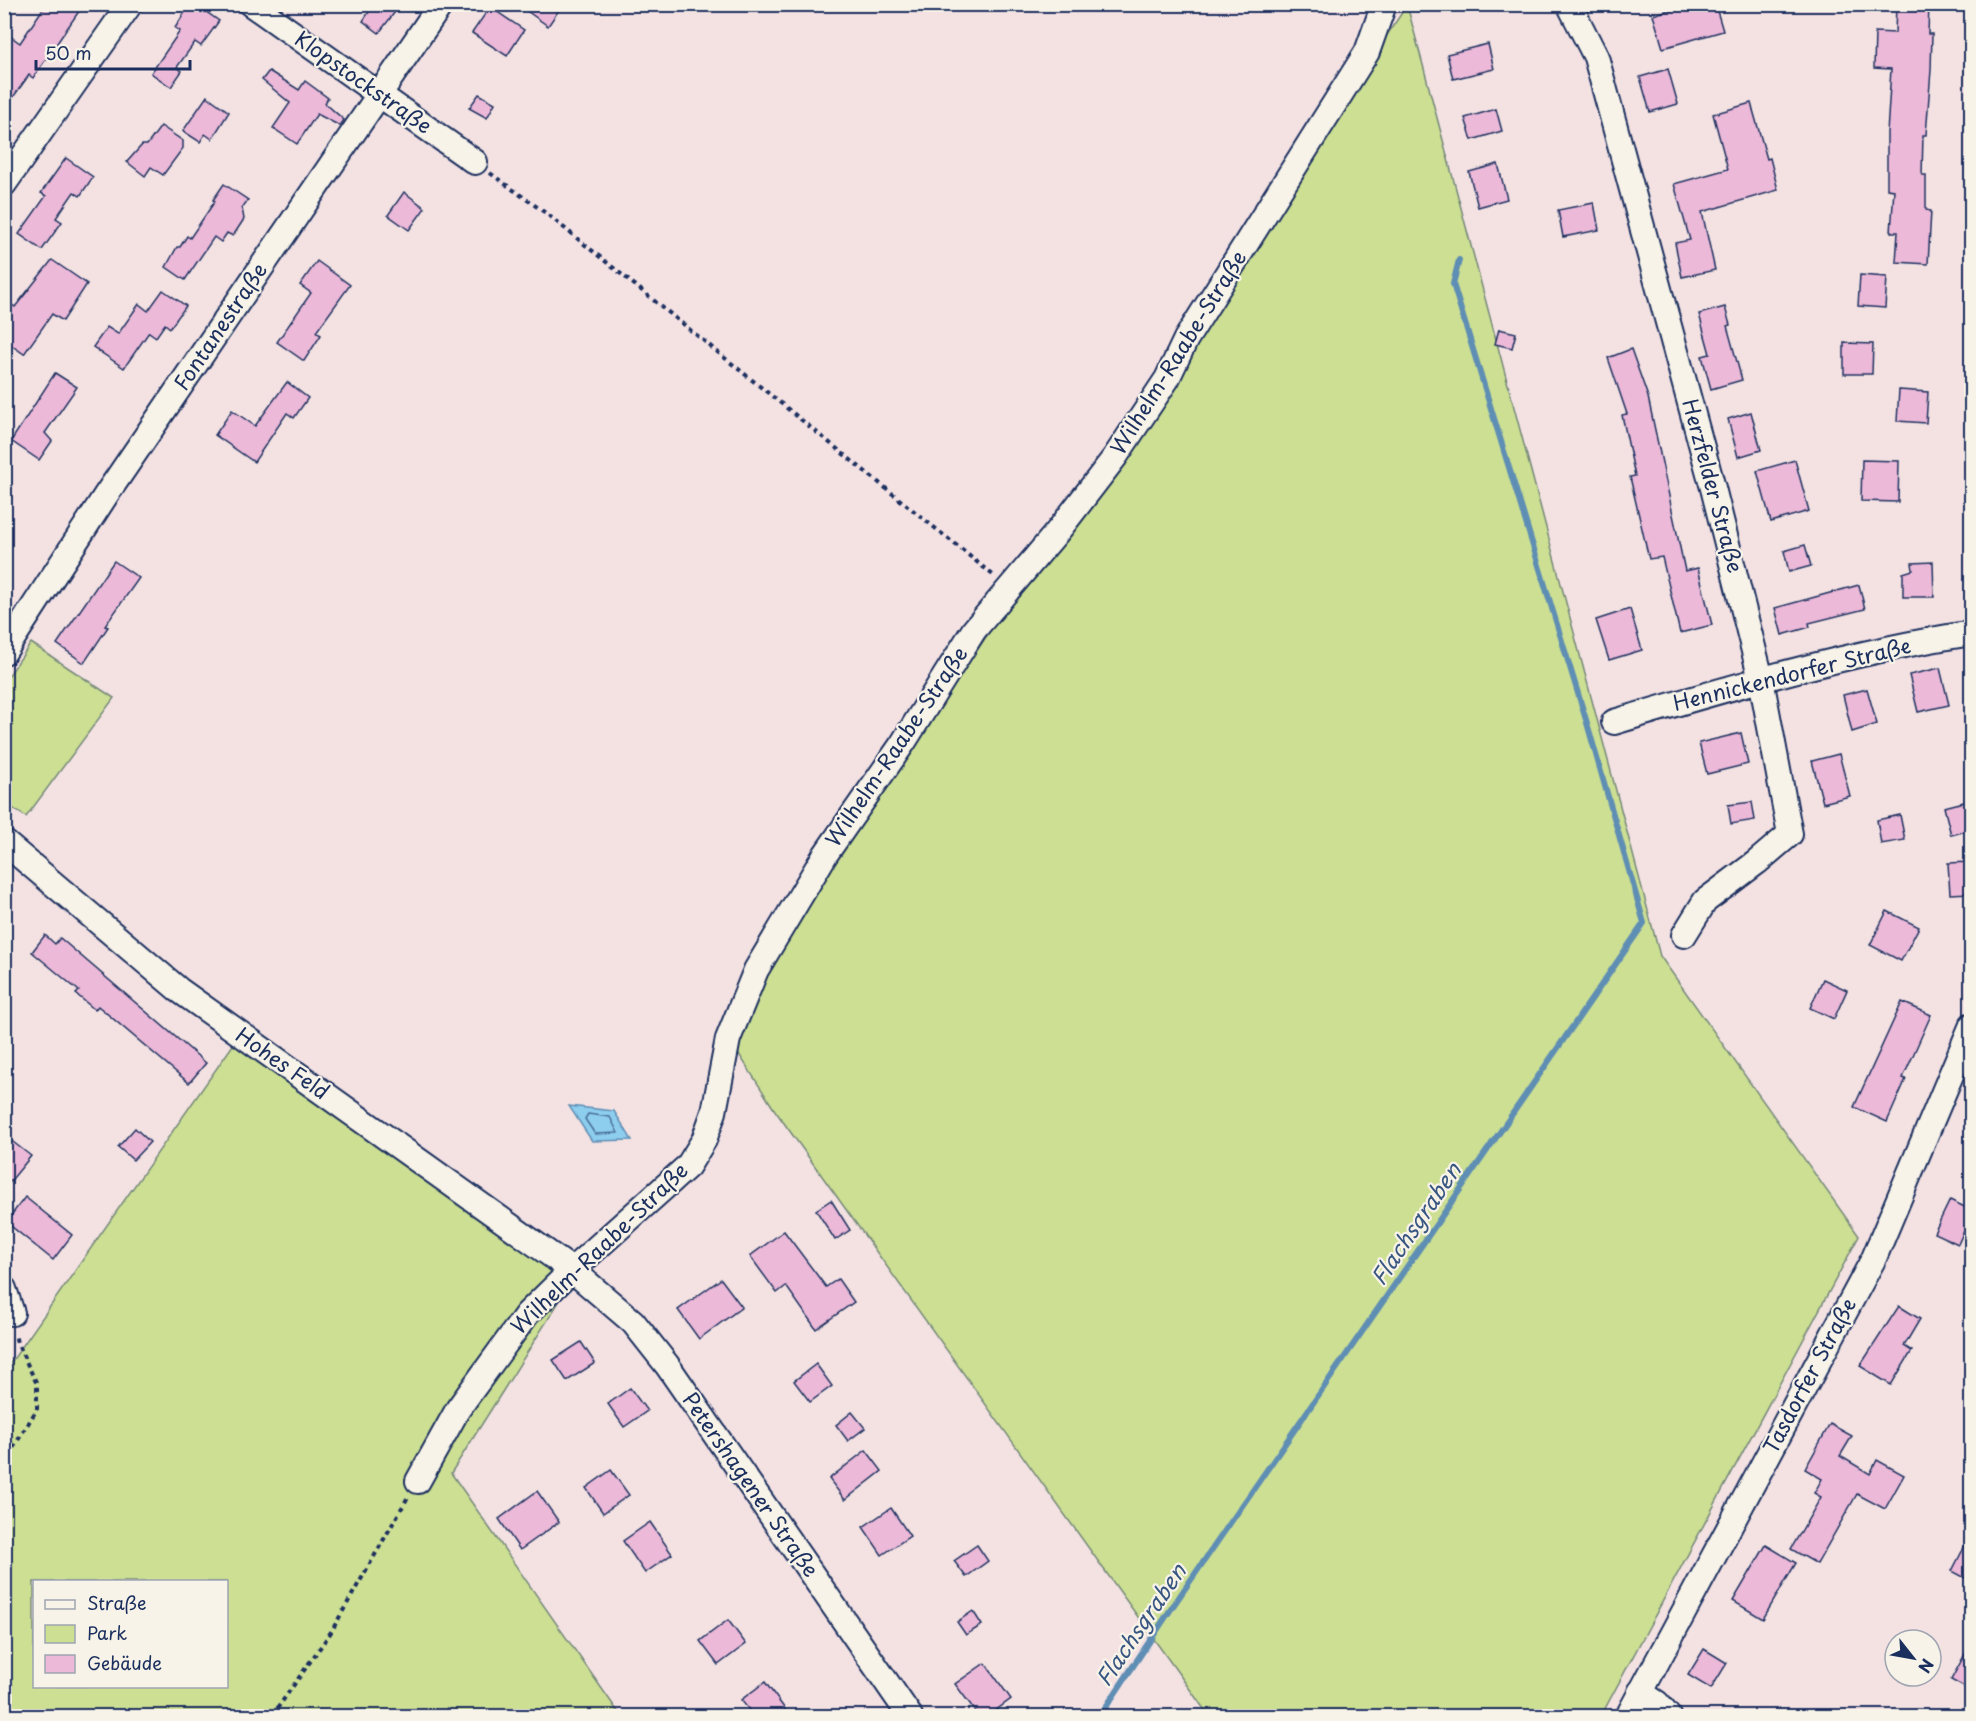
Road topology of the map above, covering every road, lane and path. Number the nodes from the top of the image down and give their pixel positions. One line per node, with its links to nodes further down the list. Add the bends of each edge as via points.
1 (130, 4): 8 (street)
2 (250, 4): 6 (street, Klopstockstraße)
3 (441, 4): 6 (street, Fontanestraße)
4 (1384, 4): 9 (street, Wilhelm-Raabe-Straße, via 1367,52 1186,339 1167,380 1115,457)
5 (1569, 4): 12 (street, Herzfelder Straße, via 1596,57)
6 (379, 94): 7 (street, Klopstockstraße); 11 (street, Fontanestraße)
7 (475, 162): 9 (path, via 547,214)
8 (4, 184)
9 (1010, 589): 17 (street, Wilhelm-Raabe-Straße, via 974,630 903,743 825,855 756,970 729,1039 714,1112 704,1140 688,1166)
10 (1971, 633): 12 (street, Hennickendorfer Straße, via 1872,651)
11 (4, 652)
12 (1761, 679): 13 (street, Hennickendorfer Straße); 15 (street, Herzfelder Straße, via 1790,834 1705,901)
13 (1614, 722)
14 (4, 842): 17 (street, Hohes Feld, via 179,990)
15 (1684, 935)
16 (1971, 1025): 22 (street, Tasdorfer Straße, via 1874,1258)
17 (572, 1270): 21 (street, Wilhelm-Raabe-Straße, via 526,1314 507,1340 458,1410); 24 (street, Petershagener Straße, via 633,1322 667,1365)
18 (4, 1289): 19 (street)
19 (12, 1313): 20 (path, via 16,1343 37,1384 37,1409)
20 (4, 1462)
21 (418, 1481): 23 (path, via 332,1632)
22 (1640, 1692): 25 (street, Tasdorfer Straße); 26 (street, via 1657,1702)
23 (272, 1716)
24 (910, 1716)
25 (1628, 1716)
26 (1668, 1716)

